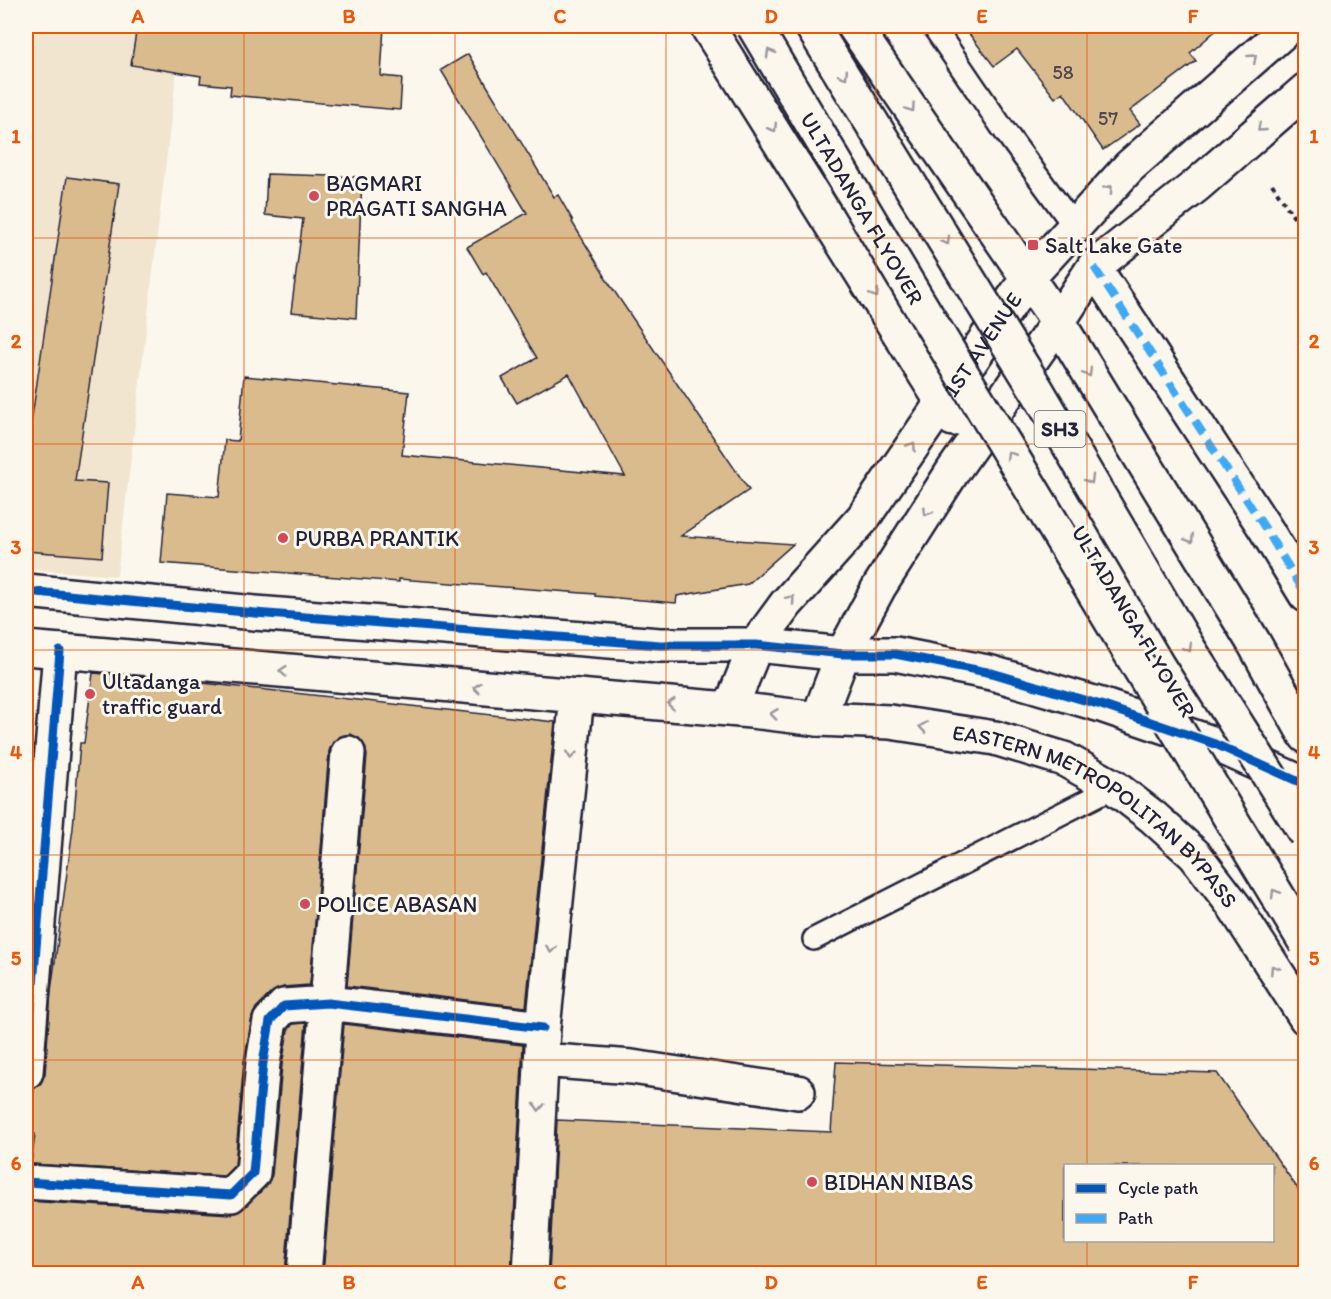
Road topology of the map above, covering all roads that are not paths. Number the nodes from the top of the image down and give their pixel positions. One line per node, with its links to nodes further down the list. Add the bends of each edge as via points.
1 (707, 26): 12 (main road, one-way to 12)
2 (754, 26): 29 (main road, ULTADANGA FLYOVER / SH3, one-way to 2, bridge)
3 (812, 26): 27 (main road, ULTADANGA FLYOVER / SH3, one-way to 27, bridge, via 1038,392 1186,646)
4 (854, 26): 10 (main road, one-way to 10)
5 (933, 26): 8 (lane)
6 (1290, 26): 8 (main road, 1ST AVENUE, one-way to 6, via 1129,167)
7 (1305, 90): 9 (main road, one-way to 9, via 1197,185)
8 (1074, 226): 10 (main road, 1ST AVENUE)
9 (1094, 267): 11 (main road); 15 (main road)
10 (1027, 279): 11 (main road); 12 (main road, 1ST AVENUE)
11 (1058, 322): 13 (main road); 23 (main road, one-way to 23, via 1254,643)
12 (942, 403): 13 (main road); 16 (main road, 1ST AVENUE, one-way to 12, via 786,604 863,518)
13 (970, 446): 19 (main road, one-way to 19, via 879,587)
14 (26, 591): 16 (main road, via 660,645)
15 (1305, 595)
16 (756, 645): 19 (main road); 21 (main road, 1ST AVENUE)
17 (26, 648): 18 (main road, EASTERN METROPOLITAN BYPASS)
18 (60, 651): 20 (main road, EASTERN METROPOLITAN BYPASS, one-way to 18); 30 (main road)
19 (843, 654): 22 (main road); 25 (main road, via 895,654 992,673 1215,744)
20 (577, 696): 21 (main road, EASTERN METROPOLITAN BYPASS, one-way to 20); 33 (main road, one-way to 33)
21 (730, 709): 22 (main road, EASTERN METROPOLITAN BYPASS, one-way to 21)
22 (818, 719): 26 (main road, EASTERN METROPOLITAN BYPASS, one-way to 22, via 1064,759 995,738 890,722)
23 (1305, 736)
24 (348, 753): 31 (main road)
25 (1305, 785)
26 (1114, 787): 28 (lane); 32 (main road, EASTERN METROPOLITAN BYPASS, one-way to 26, via 1234,906 1195,855)
27 (1305, 834)
28 (813, 939)
29 (1305, 943)
30 (29, 1002): 35 (main road)
31 (328, 1003): 33 (main road); 37 (main road, via 284,1006 270,1021 253,1173 231,1195); 38 (main road)
32 (1305, 1018)
33 (543, 1028): 34 (main road)
34 (541, 1060): 36 (main road, via 632,1067); 39 (main road, one-way to 39)
35 (26, 1072)
36 (798, 1092)
37 (26, 1182)
38 (304, 1274)
39 (530, 1274)

